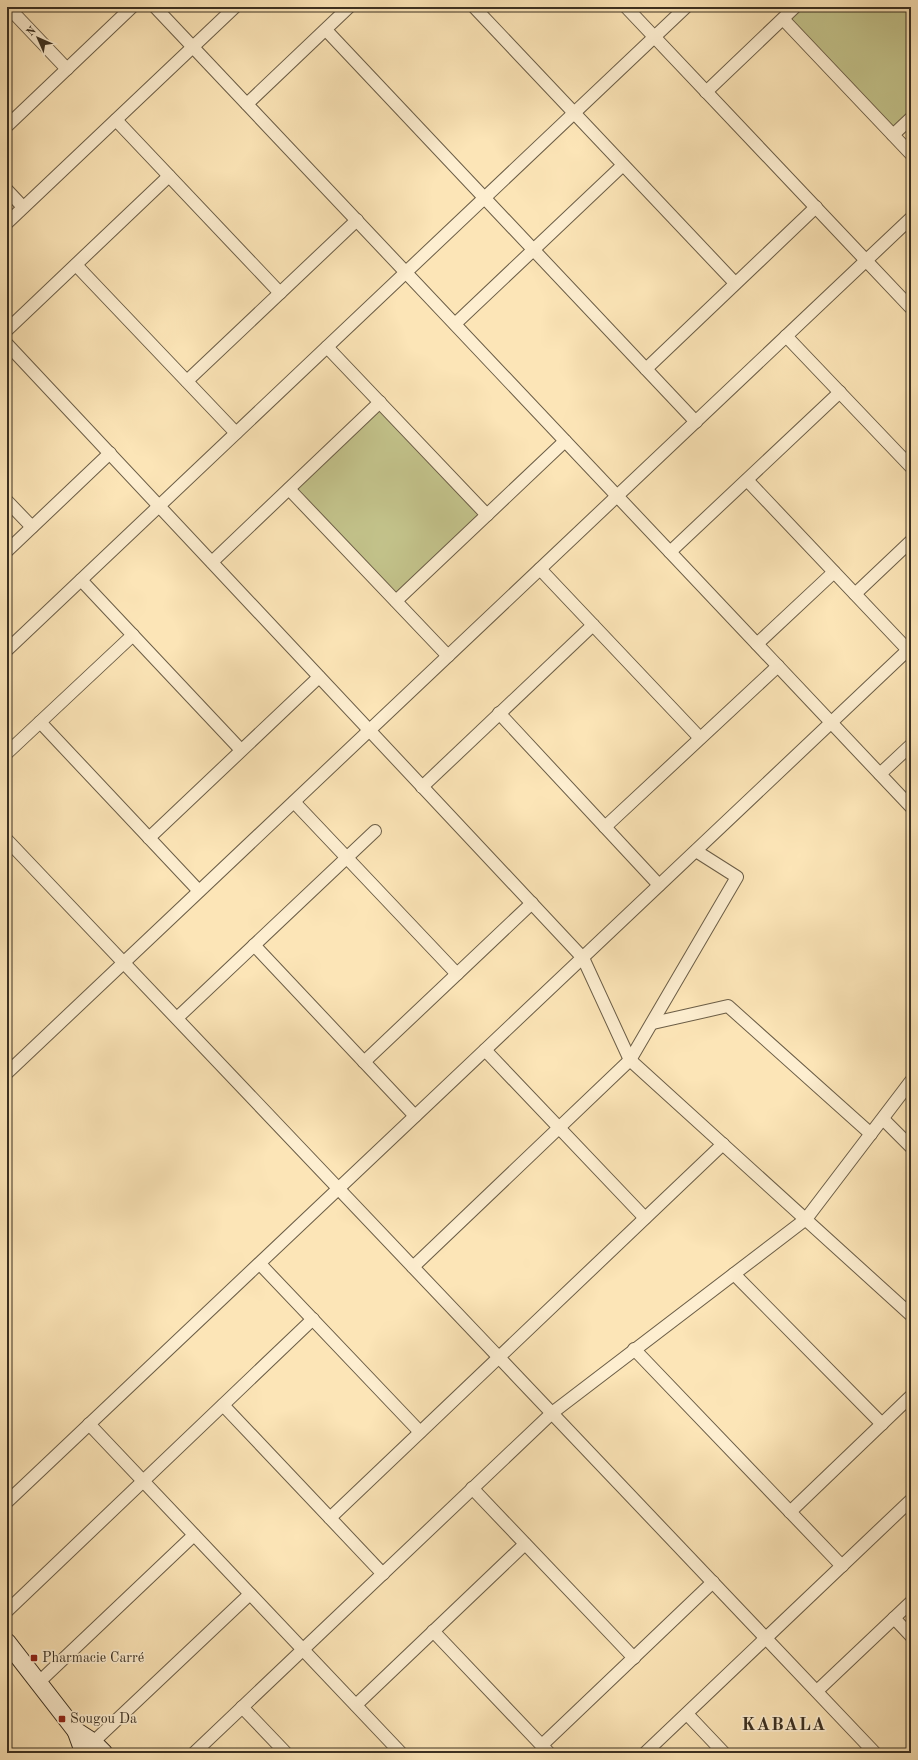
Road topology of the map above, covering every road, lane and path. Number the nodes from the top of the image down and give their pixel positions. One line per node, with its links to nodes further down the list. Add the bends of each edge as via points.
1 (8, 7): 14 (street)
2 (132, 7): 14 (street)
3 (155, 7): 13 (street)
4 (235, 7): 13 (street)
5 (350, 7): 11 (street)
6 (474, 7): 17 (street)
7 (626, 7): 12 (street)
8 (686, 7): 12 (street)
9 (795, 7): 10 (street)
10 (783, 19): 15 (street); 21 (street)
11 (326, 30): 16 (street); 26 (street)
12 (655, 37): 15 (street); 17 (street)
13 (192, 47): 16 (street); 19 (street)
14 (67, 69): 20 (street)
15 (706, 92): 28 (street)
16 (247, 104): 30 (street)
17 (574, 113): 23 (street); 26 (street)
18 (911, 118): 21 (street)
19 (116, 120): 24 (street); 27 (street)
20 (7, 126)
21 (893, 135): 22 (street)
22 (911, 154)
23 (624, 165): 32 (street); 36 (street)
24 (169, 176): 34 (street); 37 (street)
25 (7, 190): 27 (street)
26 (485, 198): 32 (street); 35 (street)
27 (23, 207): 31 (street)
28 (816, 208): 33 (street); 36 (street)
29 (911, 218): 33 (street)
30 (357, 220): 35 (street); 37 (street)
31 (7, 222)
32 (534, 250): 39 (street); 44 (street)
33 (866, 261): 38 (street); 41 (street)
34 (76, 265): 40 (street); 45 (street)
35 (406, 272): 39 (street); 43 (street)
36 (735, 284): 44 (street)
37 (280, 293): 45 (street)
38 (911, 308)
39 (455, 324): 50 (street)
40 (7, 330)
41 (786, 336): 46 (street); 48 (street)
42 (7, 344): 51 (street)
43 (327, 347): 47 (street); 49 (street)
44 (646, 368): 48 (street)
45 (187, 381): 49 (street)
46 (840, 392): 52 (street); 53 (street)
47 (380, 402): 54 (street); 58 (street)
48 (696, 422): 55 (street)
49 (236, 433): 57 (street)
50 (565, 441): 55 (street); 58 (street)
51 (110, 453): 57 (street); 59 (street)
52 (911, 467)
53 (747, 480): 62 (street); 65 (street)
54 (289, 489): 63 (street); 68 (street)
55 (617, 496): 62 (street); 64 (street)
56 (7, 501): 59 (street)
57 (159, 506): 63 (street); 66 (street)
58 (487, 515): 68 (street)
59 (32, 527): 61 (street)
60 (911, 541): 67 (street)
61 (7, 551)
62 (670, 552): 71 (street)
63 (212, 562): 76 (street)
64 (540, 569): 69 (street); 74 (street)
65 (834, 572): 67 (street); 71 (street)
66 (81, 580): 70 (street); 73 (street)
67 (855, 594): 72 (street)
68 (396, 602): 74 (street)
69 (593, 625): 77 (street); 81 (street)
70 (133, 635): 78 (street); 83 (street)
71 (757, 644): 75 (street)
72 (909, 649): 79 (street)
73 (7, 650)
74 (448, 656): 80 (street)
75 (778, 666): 79 (street); 81 (street)
76 (319, 676): 80 (street); 83 (street)
77 (500, 713): 86 (street); 89 (street)
78 (40, 722): 84 (street); 91 (street)
79 (831, 722): 85 (street); 93 (street)
80 (370, 730): 86 (street); 87 (street)
81 (700, 738): 89 (street)
82 (911, 745): 85 (street)
83 (241, 750): 91 (street)
84 (7, 753)
85 (880, 774): 88 (street)
86 (422, 786): 97 (street)
87 (294, 802): 94 (street); 96 (street)
88 (911, 807)
89 (605, 827): 95 (street)
90 (375, 831): 94 (street)
91 (149, 838): 96 (street)
92 (9, 846): 100 (street)
93 (696, 850): 95 (street); 103 (street, via 737,877)
94 (347, 858): 98 (street); 101 (street)
95 (659, 885): 99 (street)
96 (199, 891): 100 (street)
97 (532, 903): 99 (street); 101 (street)
98 (254, 946): 102 (street); 106 (street)
99 (583, 958): 104 (street); 105 (street)
100 (124, 963): 102 (street); 107 (street)
101 (457, 974): 106 (street)
102 (177, 1018): 115 (street)
103 (653, 1023): 105 (street); 112 (street, via 728,1006)
104 (485, 1050): 109 (street); 111 (street)
105 (630, 1060): 111 (street); 113 (street)
106 (364, 1062): 109 (street)
107 (7, 1073)
108 (911, 1081): 110 (street)
109 (415, 1116): 115 (street)
110 (883, 1118): 112 (street); 114 (street)
111 (559, 1128): 116 (street); 119 (street)
112 (871, 1134): 117 (street)
113 (723, 1144): 116 (street); 117 (street)
114 (911, 1147)
115 (339, 1188): 118 (street); 119 (street)
116 (645, 1218): 124 (street)
117 (806, 1219): 120 (street); 121 (street)
118 (260, 1264): 122 (street); 128 (street)
119 (413, 1267): 124 (street)
120 (734, 1274): 123 (street); 129 (street)
121 (911, 1315)
122 (313, 1319): 126 (street); 130 (street)
123 (634, 1349): 127 (street); 135 (street)
124 (499, 1357): 127 (street); 130 (street)
125 (911, 1396): 129 (street)
126 (222, 1405): 131 (street); 136 (street)
127 (552, 1413): 132 (street); 141 (street)
128 (89, 1424): 131 (street); 134 (street)
129 (882, 1424): 135 (street)
130 (420, 1432): 136 (street)
131 (143, 1481): 137 (street); 144 (street)
132 (472, 1488): 138 (street); 140 (street)
133 (911, 1500): 139 (street)
134 (7, 1502)
135 (790, 1512): 139 (street)
136 (330, 1518): 140 (street)
137 (194, 1535): 142 (street); 152 (street)
138 (525, 1544): 146 (street); 151 (street)
139 (842, 1566): 148 (street)
140 (383, 1574): 150 (street)
141 (713, 1582): 148 (street); 151 (street)
142 (250, 1594): 150 (street); 158 (street)
143 (911, 1602): 145 (street)
144 (7, 1611)
145 (894, 1618): 147 (street); 153 (street)
146 (433, 1631): 154 (street); 157 (street)
147 (911, 1636)
148 (766, 1638): 153 (street); 156 (street)
149 (7, 1642): 152 (main road)
150 (303, 1649): 154 (street); 155 (street)
151 (634, 1658): 157 (street)
152 (38, 1683): 158 (main road)
153 (817, 1691): 164 (street)
154 (356, 1705): 161 (street)
155 (242, 1707): 159 (street); 160 (street)
156 (687, 1714): 162 (street); 163 (street)
157 (546, 1749)
158 (89, 1751)
159 (194, 1753)
160 (286, 1753)
161 (401, 1753)
162 (645, 1753)
163 (724, 1753)
164 (875, 1753)

